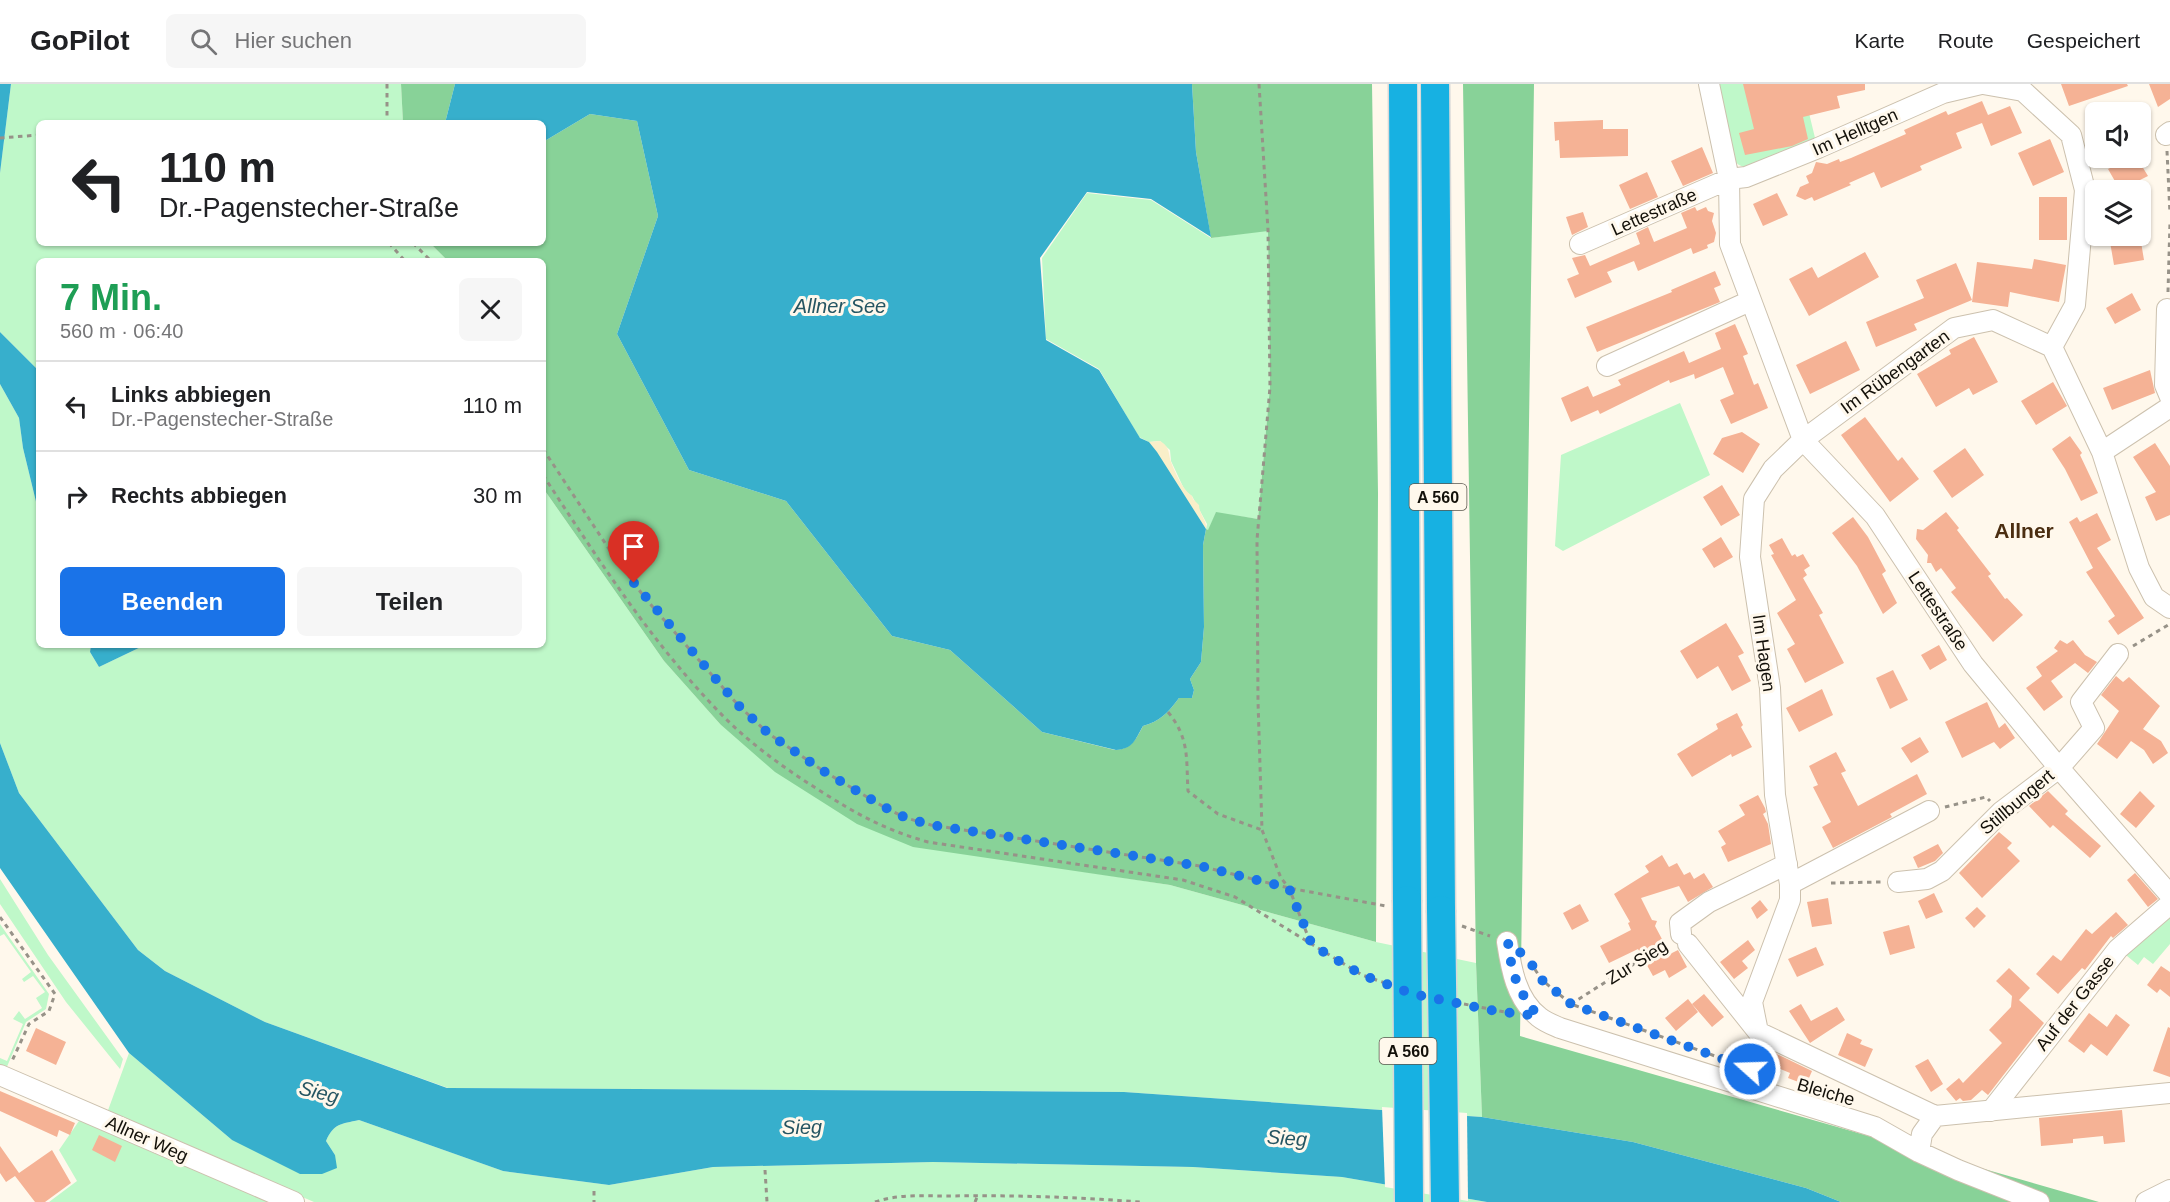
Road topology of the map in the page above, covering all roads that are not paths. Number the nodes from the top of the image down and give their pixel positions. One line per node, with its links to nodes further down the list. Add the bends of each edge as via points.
1 (1402, 84): 33 (highway, A 560, bridge)
2 (1435, 84): 34 (highway, A 560, bridge)
3 (1709, 84): 6 (street, Lettestraße)
4 (1982, 84): 5 (street, Im Helltgen); 6 (street, Im Helltgen, via 1943,93 1746,177)
5 (2027, 87): 10 (street, Im Helltgen, via 2071,135 2085,190 2075,305)
6 (1728, 179): 7 (street, Lettestraße); 8 (street, Lettestraße, via 1730,244)
7 (1580, 244)
8 (1750, 301): 11 (street); 14 (street, Lettestraße)
9 (2167, 309): 12 (street, via 2165,385)
10 (2052, 347): 14 (street, Im Rübengarten, via 1993,320 1954,328); 15 (street)
11 (1608, 366)
12 (2170, 397)
13 (2170, 407): 15 (street)
14 (1803, 440): 18 (street, Lettestraße, via 1875,516 1973,664); 20 (street, Im Hagen, via 1773,470 1754,498 1750,557 1770,688 1775,795)
15 (2102, 452): 16 (street, via 2139,568 2154,597)
16 (2170, 608)
17 (2118, 654): 18 (street, Stillbungert, via 2081,702 2094,728)
18 (2059, 768): 21 (street, Stillbungert, via 2001,812 1942,871 1927,879); 22 (street, Lettestraße)
19 (1929, 811): 20 (street)
20 (1788, 874): 25 (street, Im Hagen, via 1790,900 1752,1002); 25 (street, Zur Sieg, via 1709,902 1680,923 1685,939)
21 (1898, 882)
22 (2170, 895)
23 (2170, 904): 28 (street, Auf der Gasse, via 2118,949)
24 (1508, 942): 30 (street, via 1512,972 1521,995 1538,1016 1560,1028 1875,1127)
25 (1758, 1032): 29 (street)
26 (5, 1072): 32 (street, Allner Weg, via 163,1147)
27 (2170, 1093): 28 (street)
28 (1991, 1111): 29 (street)
29 (1935, 1116): 30 (street, via 1922,1134)
30 (1919, 1152): 35 (street)
31 (2170, 1190): 36 (street)
32 (294, 1202)
33 (1409, 1202)
34 (1445, 1202)
35 (2039, 1202)
36 (2146, 1202)

